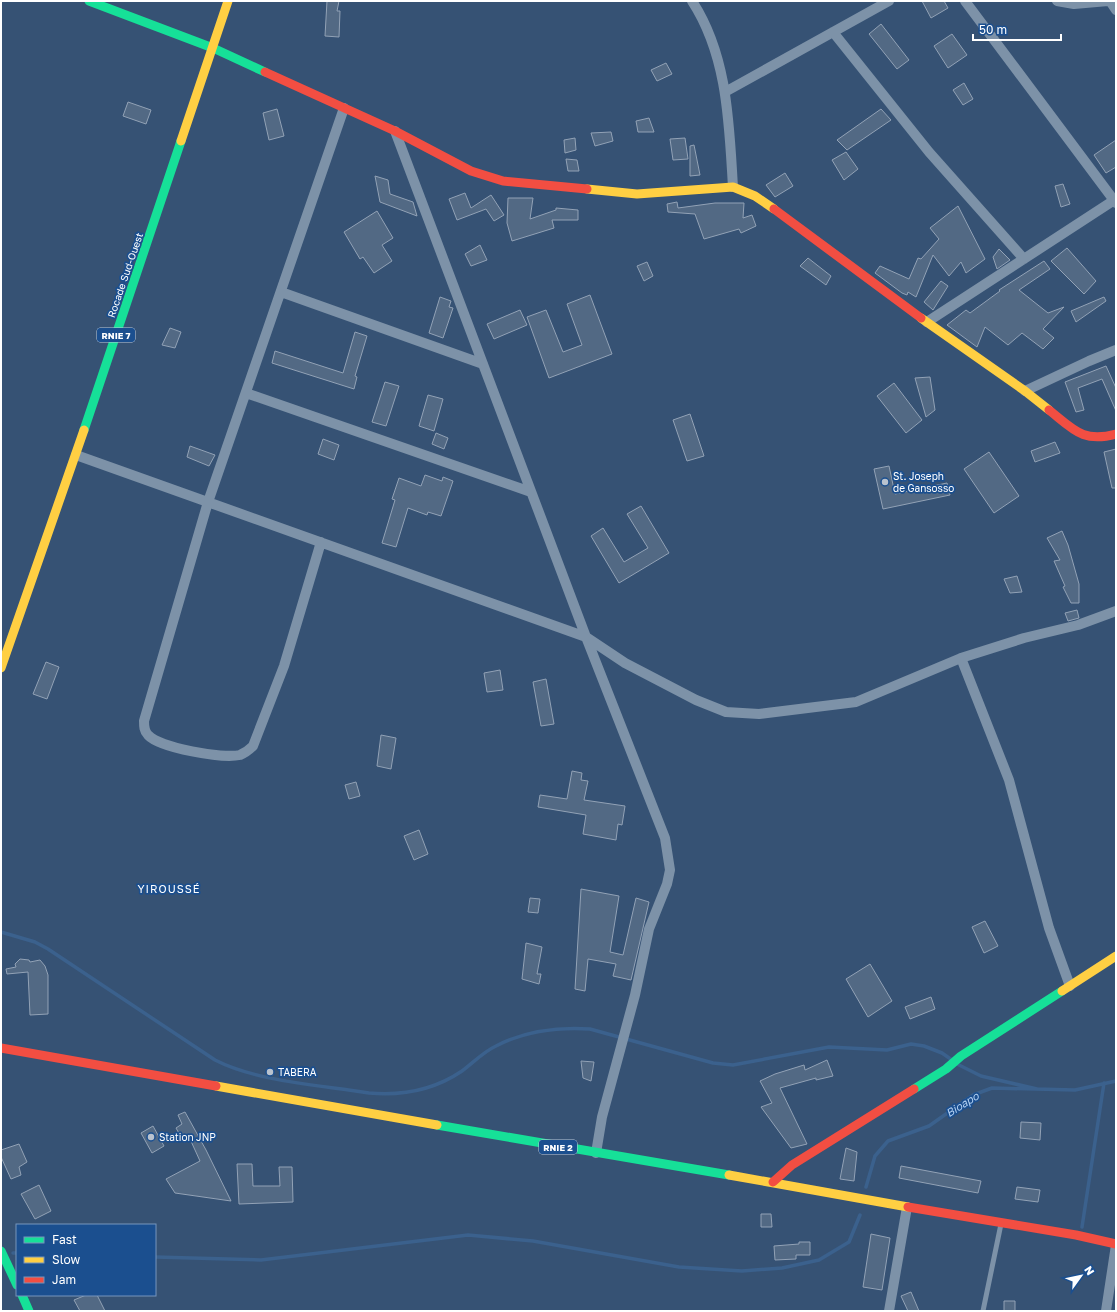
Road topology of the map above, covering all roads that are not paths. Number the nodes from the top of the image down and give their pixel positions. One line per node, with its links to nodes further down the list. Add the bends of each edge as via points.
1 (89, 1): 10 (main road)
2 (228, 1): 10 (main road, Rocade Sud-Ouest / RNIE 7)
3 (692, 1): 11 (street, via 711,40)
4 (889, 1): 9 (street)
5 (965, 1): 15 (street)
6 (1057, 1): 7 (street, via 1074,4)
7 (1109, 1): 8 (street)
8 (1116, 10)
9 (833, 32): 11 (street); 16 (street, via 929,152)
10 (213, 48): 12 (main road); 24 (main road, Rocade Sud-Ouest / RNIE 7)
11 (725, 92): 14 (street)
12 (344, 108): 13 (main road); 17 (street)
13 (395, 131): 14 (main road, via 471,171 503,181 637,194); 20 (street)
14 (733, 187): 18 (main road, via 755,196)
15 (1115, 201): 16 (street)
16 (1024, 259): 18 (street)
17 (281, 292): 20 (street); 22 (street)
18 (927, 322): 21 (main road)
19 (1116, 350): 21 (street)
20 (483, 364): 25 (street)
21 (1026, 391): 23 (main road, via 1075,431 1088,437 1101,438)
22 (246, 393): 25 (street); 26 (street)
23 (1116, 434)
24 (76, 455): 26 (street); 31 (main road, Rocade Sud-Ouest / RNIE 7)
25 (531, 492): 29 (street)
26 (208, 502): 27 (street); 27 (street, via 144,721 147,734 161,743 179,749 231,756 242,754 253,746 284,666)
27 (321, 542): 29 (street)
28 (1116, 611): 30 (street, via 1078,625 1024,638)
29 (586, 637): 30 (street, via 624,663 696,700 726,712 759,714 856,702); 35 (street, via 661,826 667,845 670,870 649,929 635,995 602,1117)
30 (962, 658): 33 (street, via 1009,780 1049,928)
31 (1, 668)
32 (1116, 956): 33 (main road)
33 (1070, 986): 36 (main road, via 961,1056 946,1069 792,1165)
34 (1, 1048): 35 (main road, RNIE 2)
35 (596, 1154): 36 (main road, RNIE 2)
36 (773, 1182): 37 (main road, RNIE 2)
37 (907, 1207): 38 (main road, RNIE 2); 44 (street)
38 (1002, 1223): 39 (main road, RNIE 2, via 1076,1235); 45 (lane)
39 (1116, 1245): 46 (street)
40 (1, 1251): 41 (main road)
41 (16, 1283)
42 (22, 1296): 43 (main road)
43 (29, 1311)
44 (889, 1311)
45 (983, 1311)
46 (1106, 1311)

